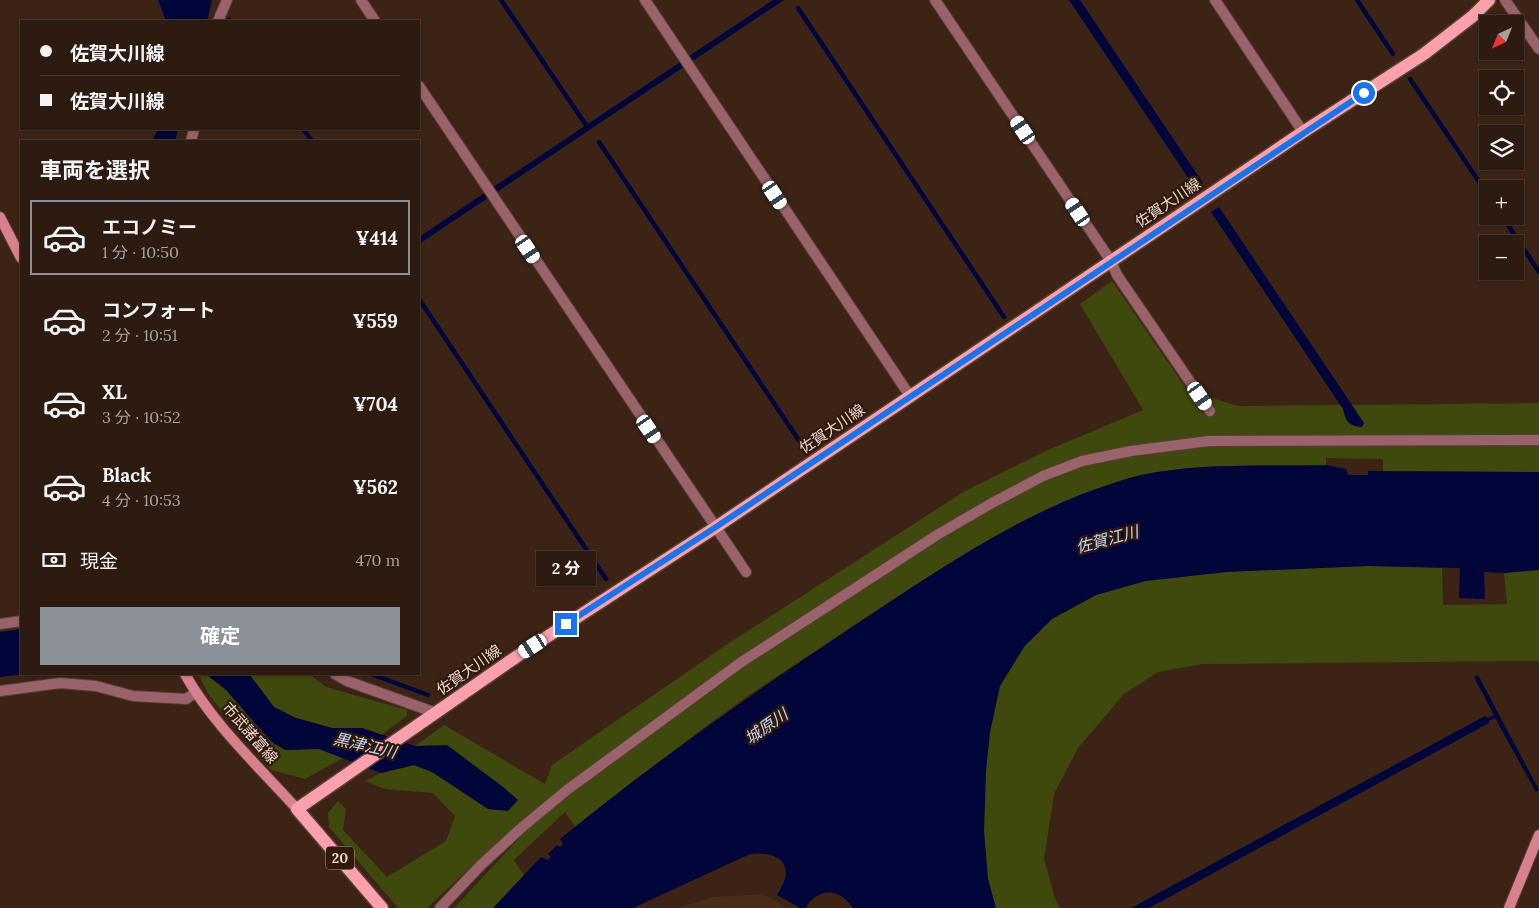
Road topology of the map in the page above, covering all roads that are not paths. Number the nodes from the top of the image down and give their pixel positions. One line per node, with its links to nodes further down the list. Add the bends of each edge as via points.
1 (227, 0): 8 (street)
2 (361, 0): 9 (street)
3 (645, 0): 16 (street)
4 (935, 0): 15 (street)
5 (1215, 0): 12 (street)
6 (1489, 0): 12 (main road, 佐賀大川線, via 1424,54)
7 (1505, 0): 10 (street)
8 (218, 20)
9 (374, 20)
10 (1539, 49)
11 (420, 87): 19 (street)
12 (1303, 132): 15 (main road, 佐賀大川線)
13 (0, 217): 14 (main road)
14 (20, 256)
15 (1111, 261): 16 (main road, 佐賀大川線); 17 (street, via 1116,275)
16 (910, 396): 19 (main road, 佐賀大川線)
17 (1210, 411)
18 (1539, 440): 31 (street, via 1209,441 1131,451 1082,462 1043,476 937,535 740,663 547,807 481,865)
19 (716, 527): 20 (street); 27 (main road, 佐賀大川線)
20 (746, 572)
21 (20, 621): 22 (street)
22 (0, 624)
23 (337, 675): 27 (street)
24 (186, 677): 26 (main road, 市武諸富線)
25 (0, 692): 26 (street, via 60,683 96,686 133,696 186,699)
26 (195, 692): 28 (main road, 市武諸富線)
27 (430, 717): 28 (main road, 佐賀大川線)
28 (297, 809): 30 (main road, 20)
29 (1539, 835): 32 (main road)
30 (382, 908)
31 (440, 908)
32 (1509, 908)

